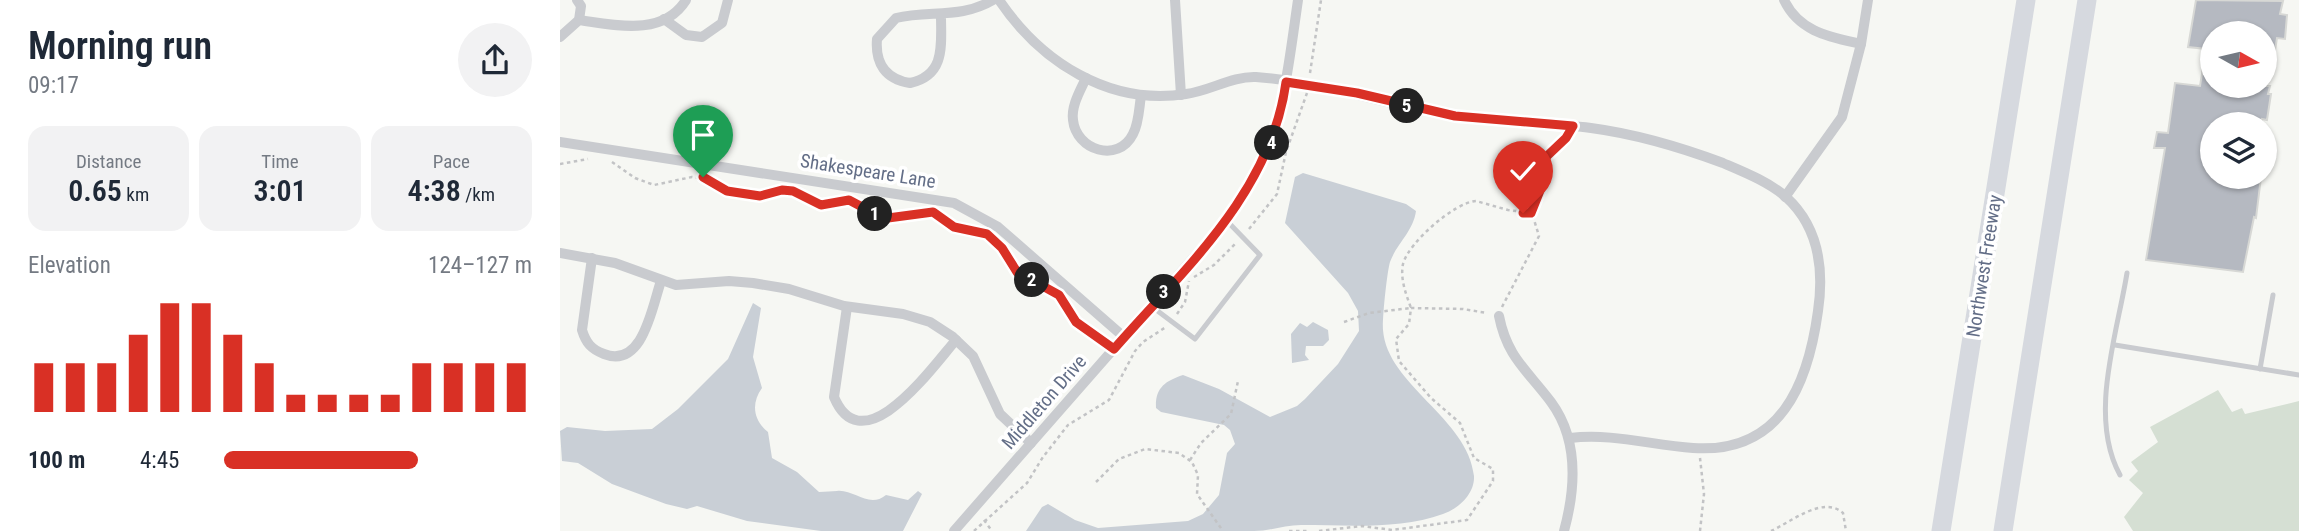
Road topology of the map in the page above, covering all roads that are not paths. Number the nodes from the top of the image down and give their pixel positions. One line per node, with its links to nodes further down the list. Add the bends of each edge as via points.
1 (577, 0): 14 (street)
2 (686, 0): 13 (street)
3 (729, 0): 13 (street, via 722,23 702,37 686,35)
4 (993, 0): 12 (street, via 975,10)
5 (999, 0): 17 (street, via 1049,56)
6 (1175, 0): 19 (street)
7 (1298, 0): 18 (street, Middleton Drive)
8 (1784, 0): 16 (street, via 1794,17 1816,32)
9 (1868, 0): 16 (street)
10 (2026, 0): 42 (highway, Northwest Freeway)
11 (2087, 0): 43 (highway)
12 (941, 15): 12 (street, via 905,16 887,24 876,48 886,72 909,83 935,70 940,58)
13 (664, 19): 14 (street, via 637,27)
14 (579, 20): 15 (street)
15 (560, 37)
16 (1861, 44): 22 (street, via 1842,117)
17 (1086, 78): 20 (street); 20 (street, via 1072,118 1079,137 1093,149 1114,150 1128,141 1137,123)
18 (1286, 82): 19 (street, via 1248,78); 22 (street, via 1455,116 1636,136 1697,153 1757,179); 23 (street, Middleton Drive, via 1268,153)
19 (1181, 94): 20 (street)
20 (1141, 96)
21 (560, 142): 32 (street, Shakespeare Lane, via 954,203 998,227)
22 (1785, 197): 37 (street, via 1806,223 1821,266 1808,367 1790,404 1769,425 1736,443 1700,448 1613,436)
23 (1226, 220): 29 (street, Middleton Drive); 29 (lane, via 1260,255 1195,340)
24 (560, 253): 25 (street)
25 (592, 258): 27 (street); 27 (street, via 582,330 585,341 602,353 620,355 636,346)
26 (2127, 272): 34 (lane)
27 (661, 281): 30 (street, via 676,285 738,281 789,289)
28 (2273, 295): 35 (lane)
29 (1151, 306): 32 (street, Middleton Drive)
30 (847, 307): 33 (street, via 917,318); 33 (street, via 834,397 843,411 861,422 889,412)
31 (1499, 316): 37 (street, via 1511,354 1559,413)
32 (1124, 337): 38 (street, Middleton Drive)
33 (956, 340): 38 (street, via 978,362 1005,421)
34 (2115, 345): 35 (lane); 39 (lane, via 2103,423 2109,455)
35 (2260, 369): 36 (lane)
36 (2299, 375)
37 (1570, 438): 41 (street, via 1572,485)
38 (1031, 443): 40 (street, Middleton Drive)
39 (2120, 475)
40 (954, 531)
41 (1564, 531)
42 (1941, 531)
43 (2003, 531)

